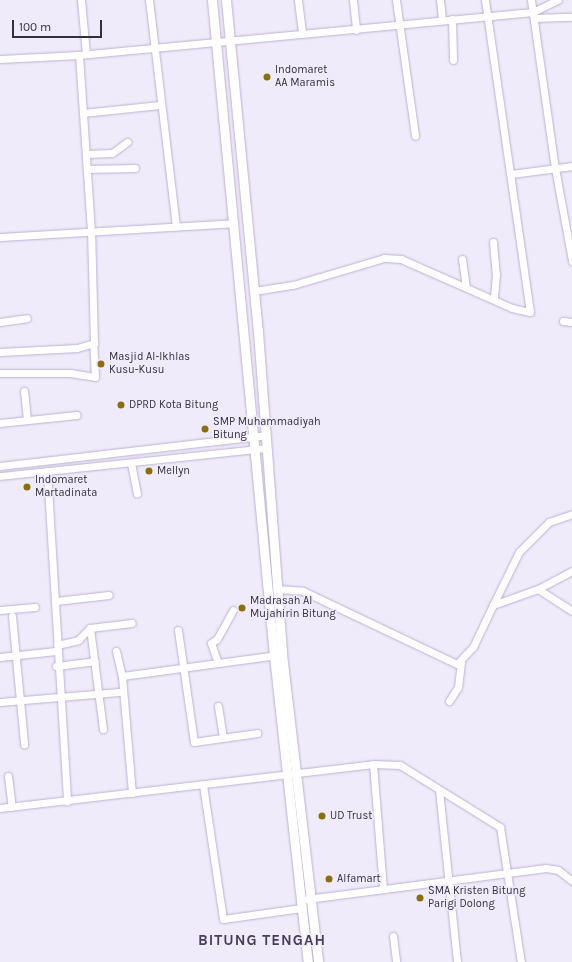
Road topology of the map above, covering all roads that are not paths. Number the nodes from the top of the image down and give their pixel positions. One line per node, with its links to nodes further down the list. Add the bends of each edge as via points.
1 (81, 0): 23 (street)
2 (149, 0): 22 (street)
3 (212, 0): 21 (street)
4 (226, 0): 20 (street)
5 (298, 0): 19 (street)
6 (353, 0): 18 (street)
7 (396, 0): 17 (street)
8 (440, 0): 16 (street)
9 (485, 0): 13 (street)
10 (531, 0): 12 (street)
11 (558, 0): 12 (street)
12 (533, 15): 13 (street); 14 (street); 33 (street)
13 (487, 16): 15 (street); 35 (street)
14 (572, 17)
15 (452, 19): 16 (street); 25 (street)
16 (442, 20): 17 (street)
17 (399, 26): 18 (street); 28 (street)
18 (356, 30): 19 (street)
19 (302, 34): 20 (street)
20 (229, 41): 21 (street); 44 (street)
21 (216, 42): 22 (street); 36 (street)
22 (153, 47): 23 (street); 26 (street)
23 (83, 55): 24 (street); 27 (street)
24 (0, 59)
25 (452, 60)
26 (160, 105): 27 (street); 37 (street)
27 (83, 113): 30 (street)
28 (415, 136)
29 (127, 142): 30 (street, via 112,154)
30 (86, 154): 34 (street)
31 (572, 166): 33 (street)
32 (135, 168): 34 (street)
33 (554, 168): 35 (street); 42 (street)
34 (87, 169): 38 (street)
35 (511, 174): 45 (street, via 531,310 525,313)
36 (234, 223): 37 (street); 58 (street)
37 (176, 226): 38 (street)
38 (91, 231): 39 (street); 50 (street)
39 (0, 237)
40 (492, 242): 45 (street, via 496,274)
41 (462, 259): 43 (street)
42 (572, 261)
43 (466, 286): 44 (street, via 401,259 384,258 293,285); 45 (street)
44 (254, 291): 57 (street)
45 (494, 298)
46 (27, 318): 48 (street)
47 (563, 320): 49 (street)
48 (0, 322)
49 (572, 322)
50 (93, 344): 51 (street); 52 (street, via 95,377 70,373)
51 (0, 352)
52 (0, 373)
53 (24, 391): 55 (street)
54 (77, 415): 55 (street)
55 (27, 420): 56 (street)
56 (0, 423)
57 (266, 435): 58 (street); 60 (street)
58 (253, 436): 59 (street); 61 (street)
59 (174, 447): 62 (street); 63 (street)
60 (267, 448): 61 (street); 72 (street)
61 (255, 449): 63 (street); 88 (street)
62 (102, 456): 65 (street); 66 (street)
63 (176, 458): 64 (street)
64 (132, 463): 66 (street); 69 (street)
65 (0, 466)
66 (103, 466): 67 (street)
67 (47, 471): 68 (street); 75 (street)
68 (0, 476)
69 (137, 493)
70 (572, 514): 76 (street, via 549,522 519,552)
71 (572, 571): 73 (street)
72 (277, 589): 88 (street); 91 (street, via 303,591 444,660)
73 (538, 589): 76 (street); 80 (street)
74 (109, 594): 75 (street)
75 (56, 601): 85 (street)
76 (493, 605): 91 (street)
77 (34, 608): 78 (street)
78 (0, 610)
79 (233, 610): 92 (street, via 217,639 211,643)
80 (572, 611)
81 (12, 616): 87 (street)
82 (132, 623): 83 (street)
83 (90, 628): 85 (street, via 78,640); 90 (street)
84 (178, 630): 94 (street)
85 (56, 648): 87 (street); 93 (street)
86 (116, 651): 95 (street)
87 (16, 655): 89 (street); 99 (street)
88 (278, 655): 92 (street); 108 (street)
89 (0, 657)
90 (94, 661): 93 (street); 97 (street)
91 (461, 662): 100 (street, via 458,687)
92 (218, 663): 94 (street)
93 (56, 666): 98 (street)
94 (184, 667): 95 (street); 105 (street, via 194,742)
95 (122, 676): 112 (street)
96 (119, 692): 97 (street)
97 (98, 694): 98 (street); 103 (street)
98 (59, 696): 99 (street); 113 (street)
99 (20, 700): 101 (street); 106 (street)
100 (449, 701)
101 (0, 702)
102 (218, 706): 105 (street)
103 (103, 729)
104 (257, 733): 105 (street)
105 (223, 738)
106 (24, 744)
107 (373, 764): 108 (street); 111 (street, via 400,765); 119 (street)
108 (291, 775): 110 (street); 120 (street); 121 (street)
109 (8, 776): 114 (street)
110 (203, 785): 112 (street); 121 (street, via 223,919)
111 (439, 790): 116 (street, via 500,827); 118 (street)
112 (132, 793): 113 (street)
113 (67, 801): 114 (street)
114 (12, 807): 115 (street)
115 (0, 808)
116 (510, 874): 117 (street, via 553,868); 118 (street); 127 (street)
117 (572, 881)
118 (446, 882): 119 (street); 126 (street)
119 (383, 889): 120 (street)
120 (310, 899): 121 (street); 124 (street)
121 (301, 904): 123 (street)
122 (393, 936): 125 (street)
123 (308, 962)
124 (318, 962)
125 (396, 962)
126 (457, 962)
127 (521, 962)

